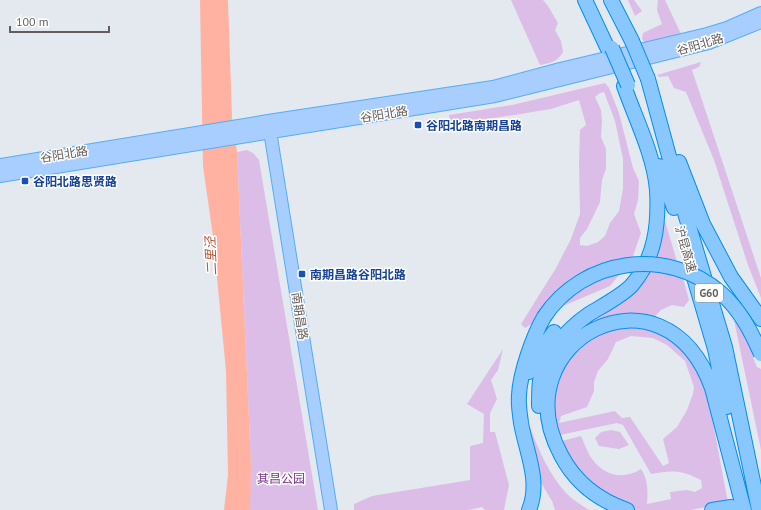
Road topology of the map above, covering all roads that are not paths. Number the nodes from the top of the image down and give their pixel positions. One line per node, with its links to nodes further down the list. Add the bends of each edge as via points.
1 (586, 0): 6 (highway, 沪昆高速 / G60, bridge)
2 (611, 0): 5 (highway, 沪昆高速 / G60, bridge)
3 (761, 13): 7 (main road, 谷阳北路, via 708,34 508,84)
4 (761, 22): 7 (main road, 谷阳北路, via 709,43 510,93)
5 (648, 79): 12 (highway, via 703,224 731,277); 23 (highway, 沪昆高速 / G60, via 725,347)
6 (626, 86): 11 (highway, via 654,170 657,189 657,228 652,250 643,270 630,286); 22 (highway, 沪昆高速 / G60, via 673,203 712,342)
7 (269, 127): 8 (main road, 谷阳北路); 16 (main road, 南期昌路)
8 (196, 139): 9 (main road, 谷阳北路); 10 (main road, 谷阳北路)
9 (0, 165)
10 (0, 176)
11 (616, 297): 14 (highway, via 601,301 572,316 556,329 529,372); 18 (highway, via 576,323 563,336 553,349 546,365 540,381 539,397 542,425 551,453 576,488)
12 (761, 319)
13 (761, 354): 14 (highway, bridge, via 738,311 725,297 699,278 677,269 645,264 613,268 577,283 563,294 544,317 532,342 526,363 519,395)
14 (520, 409): 17 (highway, via 534,481)
15 (731, 507): 20 (highway)
16 (331, 510)
17 (529, 510)
18 (608, 510)
19 (627, 510): 21 (highway, via 593,493 565,463 553,437 548,397 550,383 562,356 583,335 609,323 637,320 666,328 684,342 700,360 712,388)
20 (712, 510)
21 (744, 510)
22 (748, 510)
23 (759, 510)

